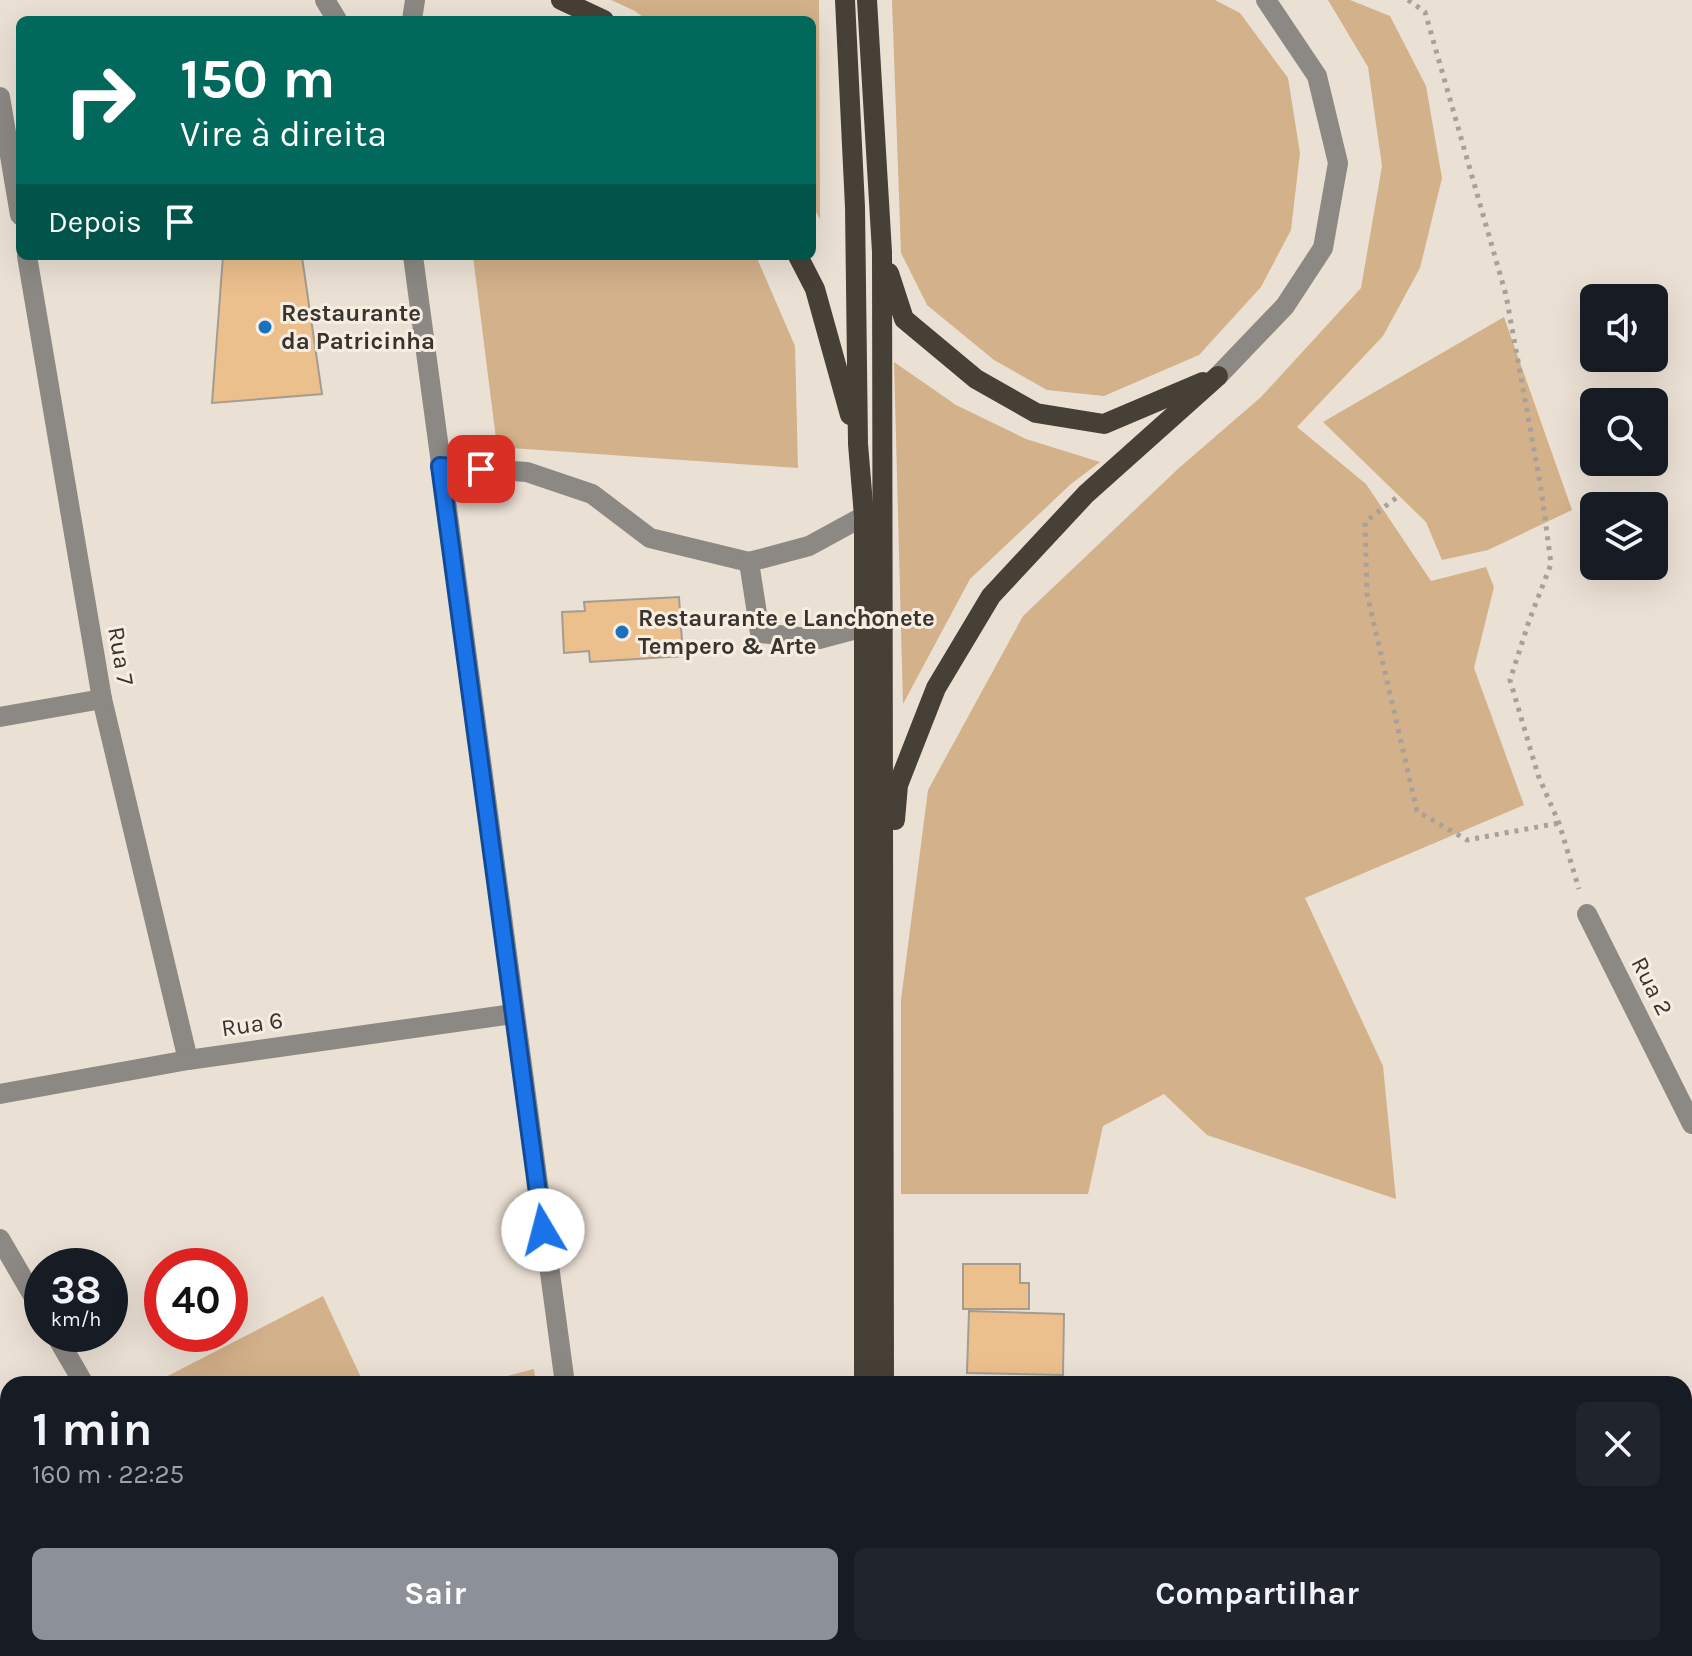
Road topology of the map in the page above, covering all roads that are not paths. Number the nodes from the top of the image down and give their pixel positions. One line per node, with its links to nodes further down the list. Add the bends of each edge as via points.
1 (561, 0): 5 (main road)
2 (845, 0): 13 (main road)
3 (867, 0): 8 (main road)
4 (1266, 0): 12 (street, via 1317,76 1338,163 1323,248 1285,306)
5 (595, 16)
6 (0, 97): 7 (street)
7 (16, 191)
8 (882, 252): 12 (main road, via 904,319 976,379 1036,413 1104,424); 21 (main road)
9 (28, 260): 18 (street, Rua 7)
10 (414, 260): 14 (street)
11 (800, 260): 13 (main road, via 815,289)
12 (1218, 376): 21 (main road, via 1086,494 991,596 936,688 898,785)
13 (858, 444): 15 (main road)
14 (440, 466): 16 (street, via 527,472 592,494 650,538); 22 (street)
15 (864, 516): 16 (street, via 809,546); 17 (main road)
16 (749, 562): 17 (street, via 760,633 819,639)
17 (864, 627): 31 (main road)
18 (102, 699): 19 (street); 23 (street, Rua 7)
19 (0, 717)
20 (1587, 914): 25 (street, Rua 2)
21 (884, 964): 32 (main road)
22 (513, 1014): 23 (street, Rua 6); 30 (street)
23 (188, 1060): 24 (street, Rua 6)
24 (0, 1094)
25 (1692, 1124)
26 (0, 1239): 27 (street)
27 (24, 1280)
28 (65, 1352): 29 (street)
29 (79, 1376)
30 (564, 1376)
31 (864, 1376)
32 (884, 1376)

